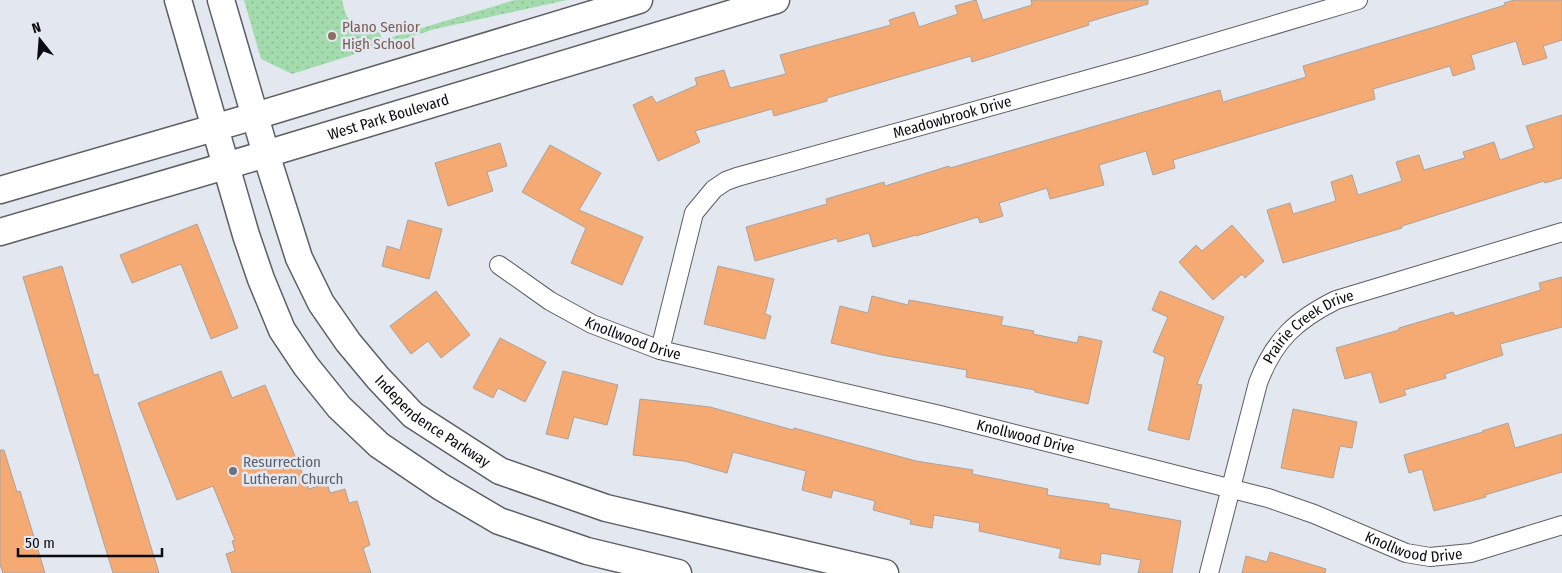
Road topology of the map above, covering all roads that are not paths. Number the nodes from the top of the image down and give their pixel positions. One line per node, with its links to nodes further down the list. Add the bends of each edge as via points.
1 (178, 0): 7 (main road)
2 (221, 0): 6 (main road, Independence Parkway)
3 (639, 0): 6 (main road)
4 (776, 0): 8 (main road, West Park Boulevard)
5 (1358, 0): 14 (street, Meadowbrook Drive, via 726,181 714,189 694,213)
6 (255, 116): 7 (main road); 8 (main road, Independence Parkway)
7 (215, 128): 9 (main road); 10 (main road)
8 (266, 154): 9 (main road, West Park Boulevard); 18 (main road, Independence Parkway, via 299,258 321,303 348,342 413,415 500,471 606,508)
9 (226, 166): 11 (main road, West Park Boulevard); 17 (main road, via 261,279 282,330 334,400 379,445 499,521 587,551)
10 (0, 190)
11 (0, 232)
12 (1562, 232): 15 (street, Prairie Creek Drive, via 1336,300 1296,323 1263,370)
13 (498, 265): 14 (street, Knollwood Drive, via 550,301 592,324)
14 (660, 350): 15 (street, Knollwood Drive, via 940,415)
15 (1230, 488): 16 (street, Knollwood Drive, via 1314,514 1406,553 1430,557 1471,553); 19 (street, Prairie Creek Drive)
16 (1562, 525)
17 (678, 573)
18 (885, 573)
19 (1209, 573)

